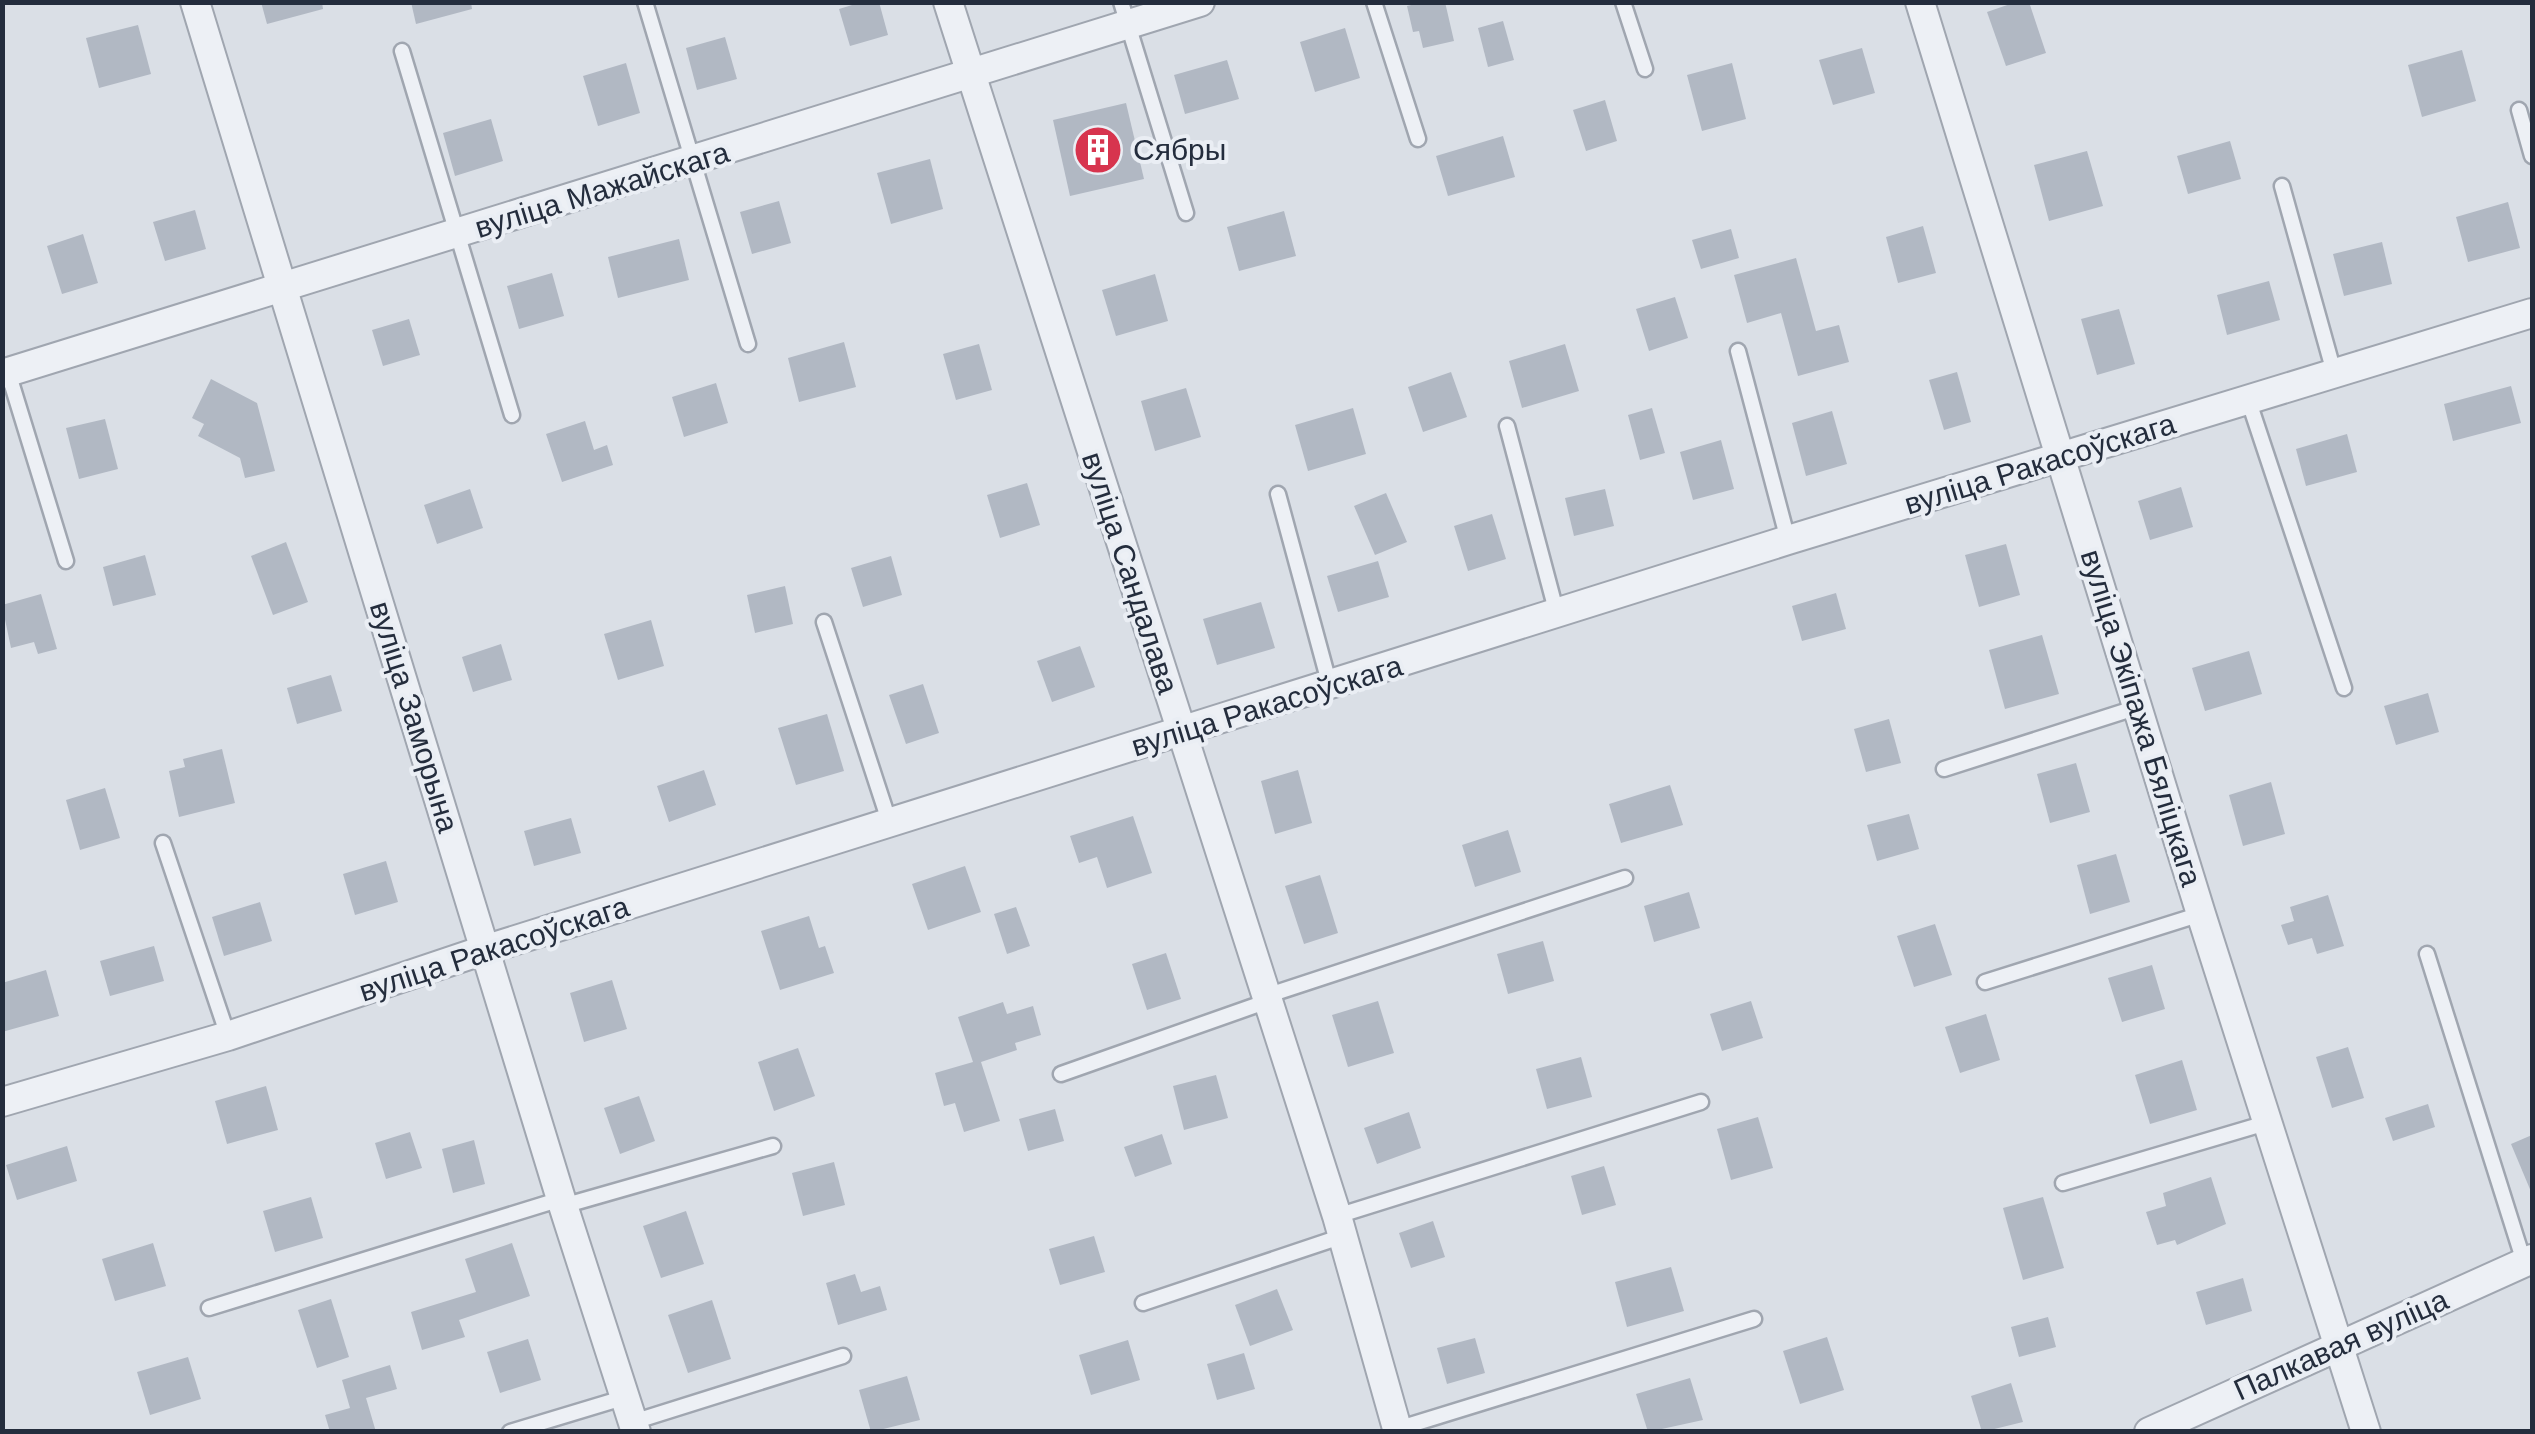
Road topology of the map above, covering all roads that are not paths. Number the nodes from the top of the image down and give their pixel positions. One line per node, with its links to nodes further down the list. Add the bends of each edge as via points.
1 (195, 2): 19 (street, вуліца Заморына)
2 (645, 2): 15 (lane)
3 (948, 2): 11 (street, вуліца Сандалава)
4 (1200, 2): 8 (street, вуліца Мажайскага)
5 (1374, 2): 13 (lane)
6 (1624, 2): 10 (lane)
7 (1920, 2): 28 (street, вуліца Экіпажа Бяліцкага)
8 (1124, 14): 11 (street, вуліца Мажайскага); 17 (lane)
9 (402, 51): 18 (lane)
10 (1645, 69)
11 (970, 74): 15 (street, вуліца Мажайскага); 37 (street, вуліца Сандалава)
12 (2519, 110): 14 (lane)
13 (1418, 139)
14 (2532, 156)
15 (692, 163): 18 (street, вуліца Мажайскага); 21 (lane)
16 (2282, 186): 24 (lane)
17 (1186, 213)
18 (456, 234): 19 (street, вуліца Мажайскага); 26 (lane)
19 (284, 285): 23 (street, вуліца Мажайскага); 43 (street, вуліца Заморына)
20 (2532, 315): 24 (street, вуліца Ракасоўскага)
21 (748, 344)
22 (1738, 351): 30 (lane)
23 (5, 373): 31 (lane)
24 (2335, 376): 25 (street, вуліца Ракасоўскага)
25 (2249, 402): 28 (street, вуліца Ракасоўскага); 35 (lane)
26 (512, 416)
27 (1507, 426): 32 (lane)
28 (2062, 456): 30 (street, вуліца Ракасоўскага); 36 (street, вуліца Экіпажа Бяліцкага)
29 (1278, 494): 34 (lane)
30 (1788, 540): 32 (street, вуліца Ракасоўскага)
31 (66, 561)
32 (1557, 615): 34 (street, вуліца Ракасоўскага)
33 (824, 622): 39 (lane)
34 (1330, 686): 37 (street, вуліца Ракасоўскага)
35 (2344, 688)
36 (2138, 707): 38 (lane); 42 (street, вуліца Экіпажа Бяліцкага)
37 (1182, 733): 39 (street, вуліца Ракасоўскага); 46 (street, вуліца Сандалава)
38 (1944, 769)
39 (890, 824): 43 (street, вуліца Ракасоўскага)
40 (163, 843): 47 (lane)
41 (1625, 878): 46 (lane)
42 (2200, 914): 45 (lane); 51 (street, вуліца Экіпажа Бяліцкага)
43 (484, 950): 47 (street, вуліца Ракасоўскага); 54 (street, вуліца Заморына)
44 (2426, 954): 56 (lane)
45 (1985, 982)
46 (1267, 999): 48 (lane); 55 (street, вуліца Сандалава)
47 (228, 1036): 49 (street, вуліца Ракасоўскага)
48 (1061, 1074)
49 (2, 1102)
50 (1701, 1102): 55 (lane)
51 (2266, 1123): 53 (lane); 60 (street, вуліца Экіпажа Бяліцкага)
52 (772, 1146): 54 (lane)
53 (2062, 1183)
54 (562, 1203): 58 (lane); 62 (street, вуліца Заморына)
55 (1340, 1226): 57 (lane); 63 (street, вуліца Сандалава)
56 (2528, 1260): 60 (street, Палкавая вуліца)
57 (1144, 1303)
58 (209, 1308)
59 (1754, 1319): 63 (lane)
60 (2339, 1346): 65 (street, Палкавая вуліца); 66 (street, вуліца Экіпажа Бяліцкага)
61 (843, 1356): 62 (lane)
62 (632, 1417): 64 (lane)
63 (1398, 1430)
64 (510, 1432)
65 (2149, 1432)
66 (2366, 1432)

